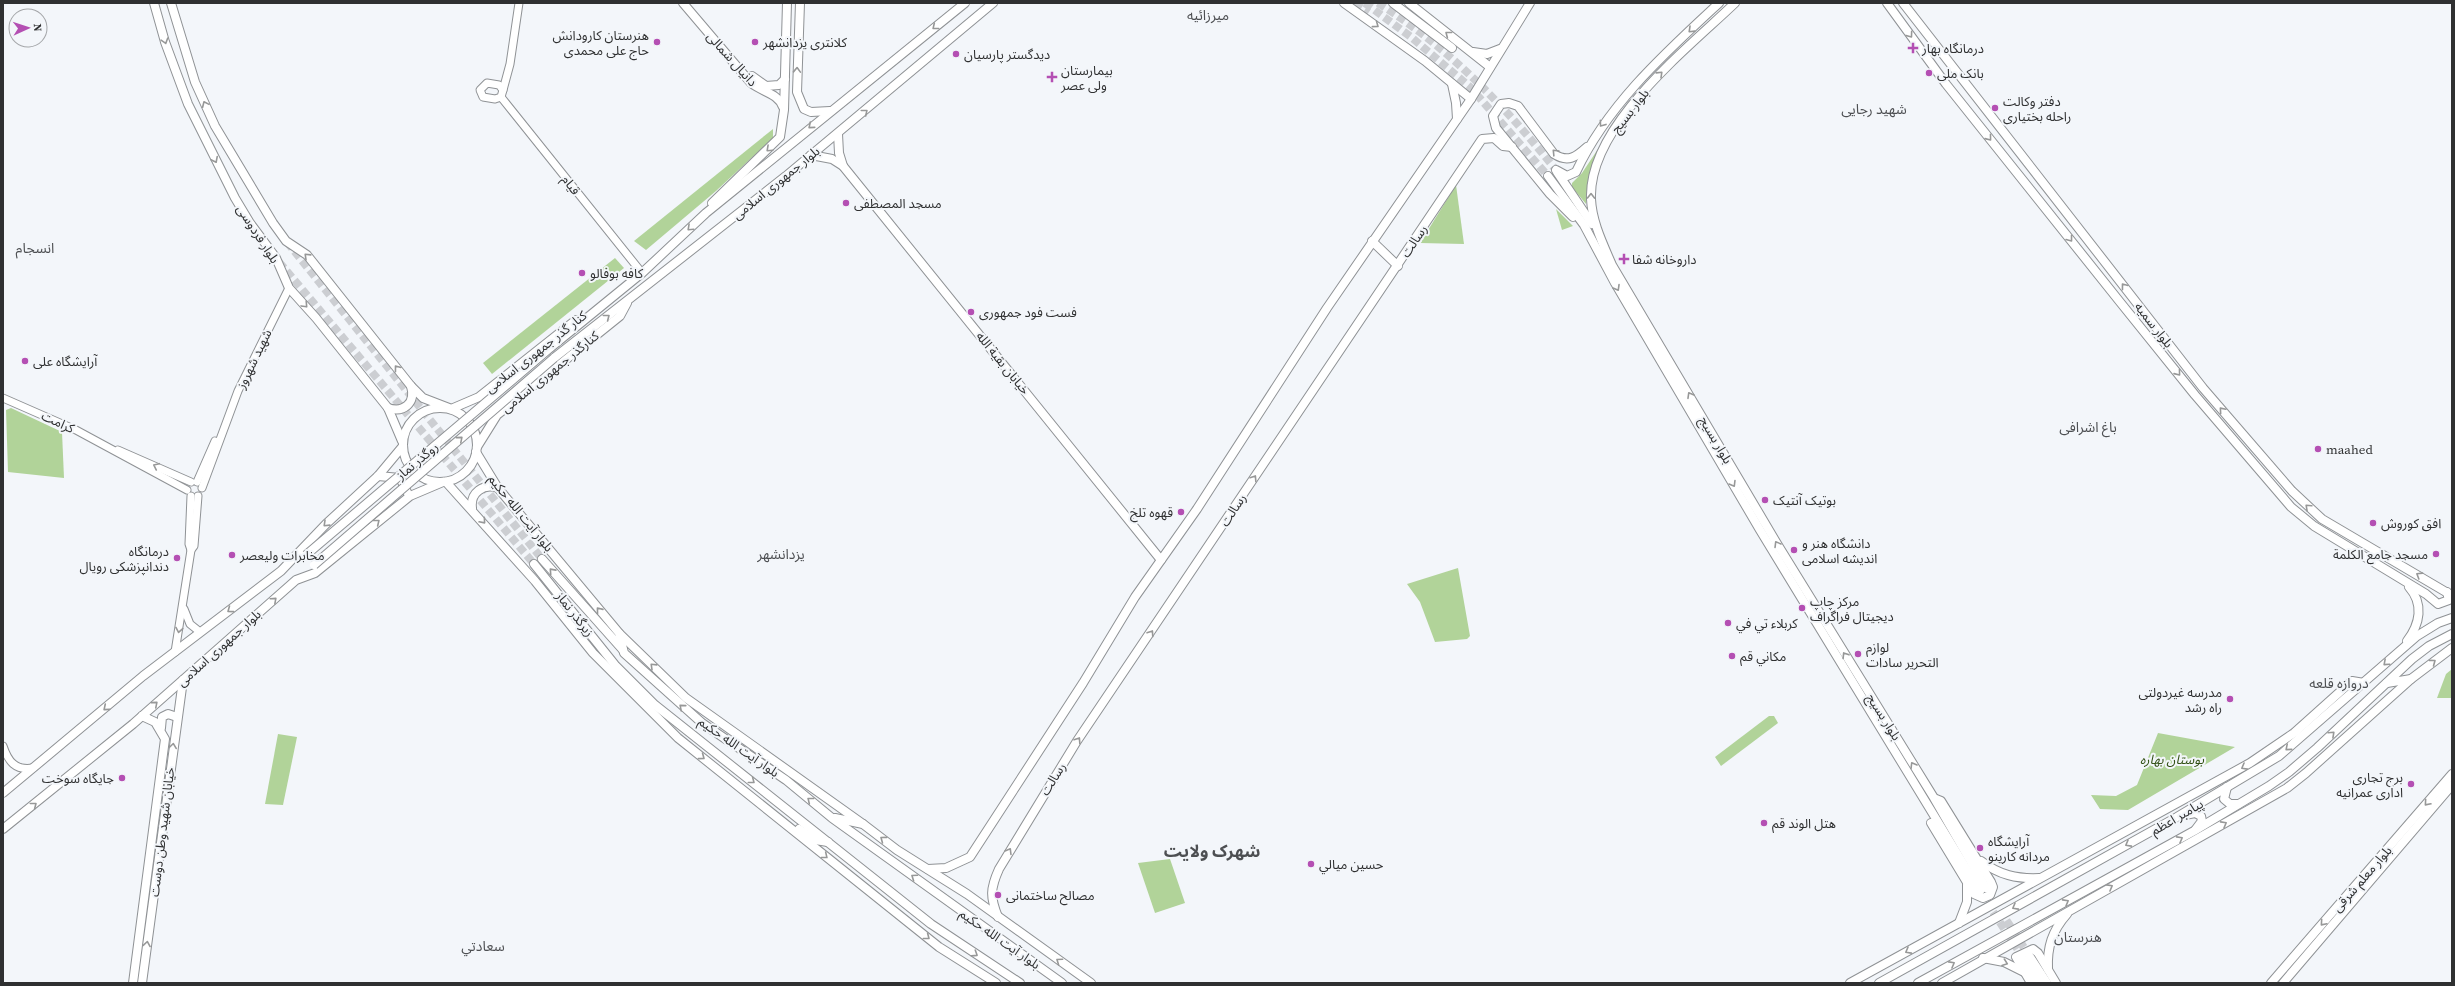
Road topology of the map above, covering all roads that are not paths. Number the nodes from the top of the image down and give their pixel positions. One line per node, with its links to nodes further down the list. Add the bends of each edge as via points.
1 (154, 3): 44 (main road, بلوار فردوسی, one-way to 44, via 169,53 201,133 239,205 276,258)
2 (171, 3): 49 (main road, بلوار فردوسی, one-way to 2, via 307,254 286,241 259,203 215,126 195,82)
3 (519, 3): 22 (street)
4 (683, 3): 23 (main road, دانیال شمالی)
5 (689, 3): 23 (main road, دانیال شمالی)
6 (787, 3): 24 (main road)
7 (800, 3): 31 (main road, one-way to 7, via 811,112 804,109 797,92)
8 (965, 3): 31 (main road, بلوار جمهوری اسلامی, one-way to 31)
9 (993, 3): 33 (main road, بلوار جمهوری اسلامی, one-way to 9)
10 (1344, 3): 26 (main road, one-way to 26, via 1425,61)
11 (1393, 3): 18 (main road)
12 (1408, 3): 20 (main road, one-way to 12)
13 (1530, 3): 19 (main road)
14 (1720, 3): 35 (main road, بلوار بسیج, one-way to 35, via 1643,76 1610,114)
15 (1735, 3): 40 (main road, بلوار بسیج, one-way to 15, via 1591,197 1593,181 1603,148 1620,119 1653,81)
16 (1887, 3): 73 (main road, بلوار سمیه, one-way to 73, via 1946,84 2120,302 2292,507 2314,526)
17 (1903, 3): 74 (main road, بلوار سمیه, one-way to 17, via 2322,519 2292,491 2203,388)
18 (1452, 48)
19 (1501, 49): 20 (main road, via 1487,54); 21 (main road)
20 (1469, 51): 21 (main road)
21 (1490, 67): 29 (main road)
22 (509, 68): 25 (street); 27 (street)
23 (748, 76): 24 (main road, دانیال شمالی, via 766,86 779,84); 30 (main road, دانیال شمالی, via 760,90 777,97)
24 (785, 78): 30 (main road)
25 (494, 84): 27 (street); 28 (street, via 484,84 480,90 481,94 495,100)
26 (1452, 84): 29 (main road); 32 (main road)
27 (503, 90): 28 (street)
28 (501, 98): 43 (street, قیام)
29 (1471, 99): 32 (main road)
30 (784, 110): 39 (main road, one-way to 39, via 780,137 712,202)
31 (830, 111): 39 (main road, بلوار جمهوری اسلامی, one-way to 39)
32 (1457, 119): 41 (main road)
33 (838, 134): 36 (main road, بلوار جمهوری اسلامی); 37 (main road, خیابان بقیة الله)
34 (1512, 147): 35 (main road, one-way to 34, via 1576,157 1561,158 1554,154 1518,106 1504,103 1495,110 1493,120 1496,128); 40 (main road, via 1550,194); 42 (main road, رسالت, via 1503,146 1494,138 1482,139)
35 (1587, 147): 40 (main road, بلوار بسیج, via 1576,172 1572,175 1567,176 1556,170 1585,211)
36 (811, 155): 37 (main road, خیابان بقیة الله, via 832,159); 46 (main road, بلوار جمهوری اسلامی)
37 (843, 166): 69 (main road, خیابان بقیة الله)
38 (1548, 176): 40 (main road)
39 (706, 213): 43 (main road, بلوار جمهوری اسلامی, one-way to 43)
40 (1596, 238): 56 (main road, بلوار بسیج)
41 (1372, 241): 42 (main road); 69 (main road)
42 (1398, 266): 116 (main road, رسالت, one-way to 42, via 992,901 991,885 1036,806 1329,364)
43 (642, 273): 45 (main road, بلوار جمهوری اسلامی)
44 (289, 288): 52 (main road, بلوار فردوسی, one-way to 52); 55 (street, شهید شهروز, via 238,391)
45 (620, 291): 47 (main road, بلوار جمهوری اسلامی); 50 (main road, کنار گذر جمهوری اسلامی, via 610,294)
46 (628, 301): 48 (main road, بلوار جمهوری اسلامی, one-way to 46); 54 (main road, کنارگذر جمهوری اسلامی, via 620,316)
47 (550, 348): 71 (main road, روگذر نماز, bridge, via 306,555)
48 (554, 358): 72 (main road, روگذر نماز, one-way to 48, bridge)
49 (411, 386): 52 (main road, via 412,400 408,406 402,410); 53 (main road, بلوار فردوسی, via 423,398)
50 (479, 397): 53 (main road, کنار گذر جمهوری اسلامی); 54 (main road, via 484,411)
51 (3, 398): 58 (street, کرامت)
52 (388, 408): 57 (main road, بلوار فردوسی)
53 (450, 409): 57 (main road, via 438,407 418,414 408,426); 59 (main road, via 461,414 470,423 476,435)
54 (497, 415): 59 (main road, کنارگذر جمهوری اسلامی, via 486,430)
55 (222, 431): 61 (street, شهید شهروز); 63 (street, شهید شهروز)
56 (1711, 439): 100 (main road, بلوار بسیج, one-way to 56); 102 (main road, بلوار بسیج, one-way to 102)
57 (403, 444): 60 (main road, بلوار جمهوری اسلامی); 62 (main road, via 406,460 418,476)
58 (112, 448): 61 (street, کرامت, one-way to 58); 65 (street, کرامت)
59 (477, 450): 62 (main road, via 468,470 458,478); 64 (main road, بلوار آیت الله حکیم)
60 (378, 476): 66 (main road, via 400,478 404,483); 71 (main road, بلوار جمهوری اسلامی, one-way to 71, via 326,524)
61 (194, 482): 63 (street); 65 (street, شهید شهروز, via 188,485)
62 (445, 482): 66 (main road, بلوار جمهوری اسلامی); 67 (main road)
63 (202, 488): 65 (street, شهید شهروز)
64 (498, 488): 67 (main road, via 490,486 478,490 473,496); 78 (main road, بلوار آیت الله حکیم, one-way to 64)
65 (192, 494): 75 (street, via 189,544 191,550)
66 (406, 498): 72 (main road, بلوار جمهوری اسلامی, one-way to 66, via 314,572)
67 (472, 508): 93 (main road, one-way to 93, via 560,610 593,653)
68 (542, 559): 83 (main road, زیرگذر نماز, one-way to 68)
69 (1161, 560): 112 (main road, via 970,857 946,868)
70 (534, 564): 84 (main road, زیرگذر نماز)
71 (281, 571): 77 (main road, بلوار جمهوری اسلامی, one-way to 77)
72 (296, 580): 86 (main road, بلوار جمهوری اسلامی, one-way to 72)
73 (2405, 582): 74 (main road, بلوار سمیه, via 2438,604 2449,600); 81 (main road, via 2416,595 2419,611 2418,621 2411,636)
74 (2450, 594)
75 (183, 607): 77 (street, via 190,624); 82 (street, one-way to 82)
76 (2452, 618): 81 (main road, پیامبر اعظم, via 2426,630)
77 (200, 632): 82 (main road, بلوار جمهوری اسلامی)
78 (619, 633): 83 (main road, بلوار آیت الله حکیم); 107 (main road, one-way to 78, via 686,698)
79 (2452, 634): 87 (main road, پیامبر اعظم, via 2417,655)
80 (2452, 648): 85 (main road, one-way to 80)
81 (2399, 651): 88 (main road, پیامبر اعظم, one-way to 88)
82 (175, 652): 95 (main road, بلوار جمهوری اسلامی, one-way to 95)
83 (624, 652): 106 (main road, بلوار آیت الله حکیم, one-way to 83, via 786,780 702,723)
84 (615, 665): 89 (main road, بلوار آیت الله حکیم)
85 (2411, 679): 87 (main road); 115 (main road, one-way to 85, via 2287,788)
86 (183, 680): 90 (main road, بلوار جمهوری اسلامی, one-way to 86); 91 (main road, خیابان شهید وطن دوست)
87 (2387, 682): 103 (main road, پیامبر اعظم, one-way to 87, via 2289,772)
88 (2364, 683): 98 (main road, پیامبر اعظم, one-way to 98, via 2279,756); 113 (main road, one-way to 113, via 2352,681 2294,733 2266,753)
89 (655, 705): 93 (main road); 110 (main road, بلوار آیت الله حکیم, one-way to 110)
90 (142, 716): 92 (main road); 108 (main road, بلوار جمهوری اسلامی, one-way to 90)
91 (177, 717): 92 (main road, via 168,714 162,718); 101 (main road, خیابان شهید وطن دوست, one-way to 91)
92 (161, 728): 101 (main road, خیابان شهید وطن دوست, via 165,739)
93 (678, 738): 104 (main road, one-way to 104)
94 (3, 746): 95 (street, via 8,760 14,765 25,769)
95 (33, 768): 99 (main road, بلوار جمهوری اسلامی)
96 (2452, 774): 138 (main road, بلوار معلم شرقی, one-way to 138)
97 (2452, 785): 139 (main road, بلوار معلم شرقی)
98 (2227, 787): 103 (main road, via 2224,799 2230,804); 105 (main road, پیامبر اعظم)
99 (3, 793)
100 (1934, 798): 102 (main road, بلوار بسیج, via 1983,890); 111 (main road, via 1941,801)
101 (161, 799): 121 (main road, خیابان شهید وطن دوست)
102 (1925, 803): 114 (main road, via 1926,814)
103 (2238, 804): 109 (main road, پیامبر اعظم)
104 (771, 812): 110 (main road, via 780,815 815,840); 126 (main road, one-way to 126, via 939,946)
105 (2177, 817): 109 (main road, via 2191,813 2200,814 2202,821); 131 (main road, پیامبر اعظم, one-way to 131)
106 (832, 818): 107 (main road); 128 (main road, بلوار آیت الله حکیم, one-way to 106)
107 (863, 824): 112 (main road, one-way to 107)
108 (3, 829)
109 (2194, 831): 118 (main road, پیامبر اعظم, one-way to 109)
110 (829, 842): 127 (main road, بلوار آیت الله حکیم, one-way to 127, via 937,928)
111 (1975, 856): 113 (main road, via 2002,874 2015,878); 114 (main road, via 1992,882 1992,891 1986,897 1980,898)
112 (928, 869): 116 (main road)
113 (2042, 878): 117 (main road)
114 (1967, 884): 117 (main road, via 1967,902)
115 (2071, 909): 119 (main road); 122 (main road, via 2058,924 2050,942)
116 (998, 917): 129 (main road, one-way to 116)
117 (1959, 923): 130 (main road, one-way to 130)
118 (2002, 937): 119 (main road); 132 (main road, پیامبر اعظم, one-way to 118)
119 (2007, 944): 120 (main road)
120 (1983, 958): 123 (main road, one-way to 123, via 2004,962); 133 (main road)
121 (140, 959): 124 (main road, خیابان شهید وطن دوست); 125 (main road, خیابان شهید وطن دوست)
122 (2048, 970): 123 (main road, via 2035,950 2031,949 2016,957); 137 (main road)
123 (2025, 973): 134 (main road)
124 (133, 983)
125 (142, 983)
126 (996, 983)
127 (1020, 983)
128 (1062, 983)
129 (1091, 983)
130 (1850, 983)
131 (1879, 983)
132 (1918, 983)
133 (1942, 983)
134 (2031, 983)
135 (2038, 983): 136 (main road, via 2027,959)
136 (2047, 983)
137 (2056, 983)
138 (2271, 983)
139 (2283, 983)

